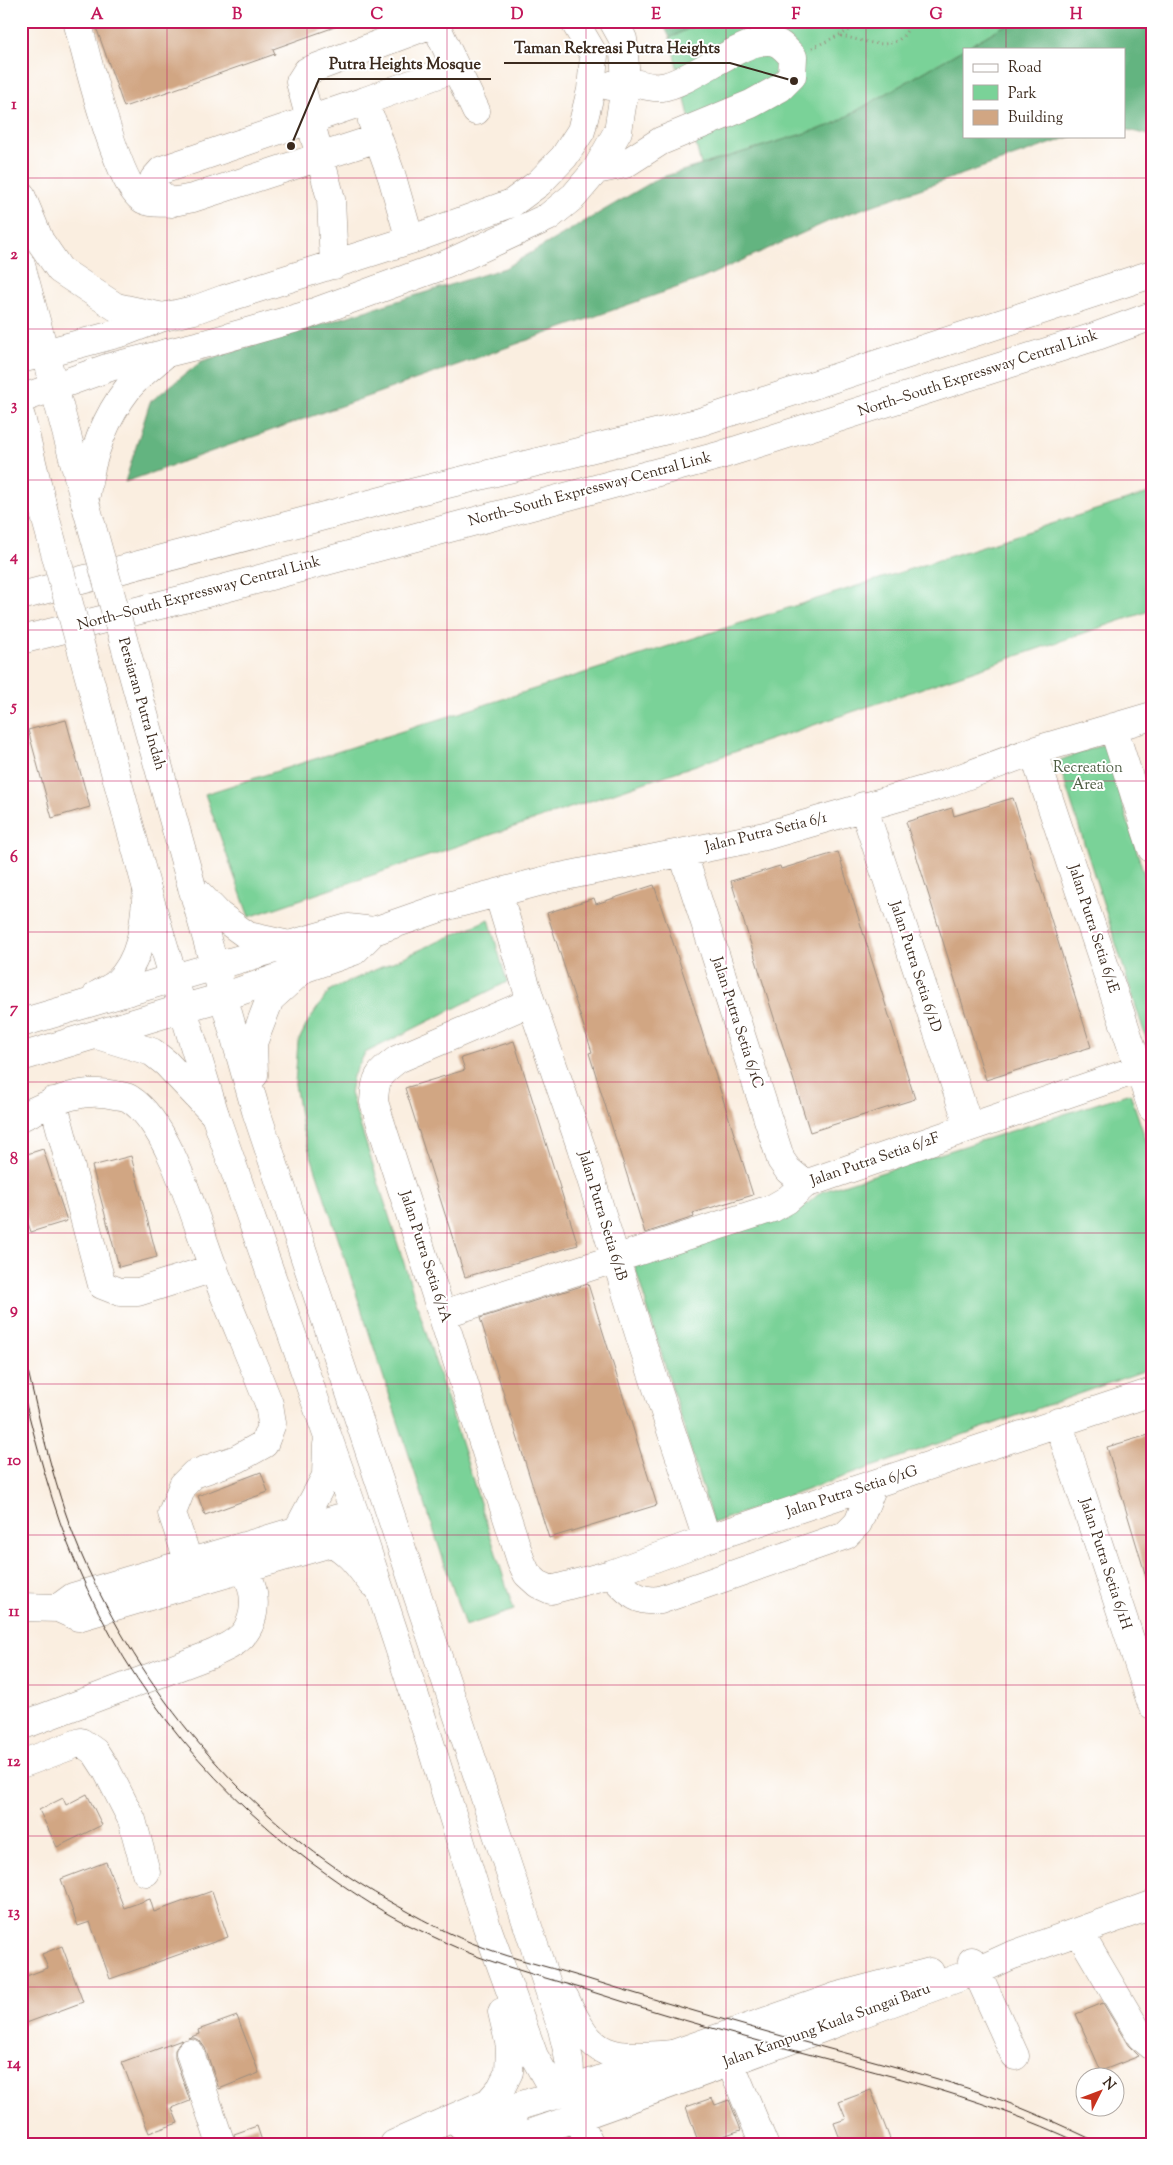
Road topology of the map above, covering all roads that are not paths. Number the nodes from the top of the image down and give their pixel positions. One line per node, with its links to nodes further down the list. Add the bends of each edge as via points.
1 (78, 21): 12 (main road)
2 (574, 21): 7 (main road, via 594,56)
3 (613, 21): 6 (main road, via 623,39)
4 (432, 24): 5 (main road); 10 (main road, via 307,71 300,82)
5 (456, 68): 8 (main road); 9 (main road)
6 (626, 82): 7 (main road); 15 (main road, via 618,131); 15 (main road, via 646,88 663,87 685,80 740,48 763,40 778,43 793,57 792,76 780,88 752,104 661,142 624,164)
7 (591, 90): 18 (main road, via 581,131 564,157 539,183 512,203)
8 (365, 101): 10 (main road); 11 (main road)
9 (476, 111)
10 (311, 119): 13 (main road); 14 (main road)
11 (378, 138): 13 (main road); 18 (main road)
12 (113, 147): 14 (main road, via 139,167); 17 (main road, via 130,186 143,200)
13 (321, 156): 17 (main road); 20 (main road, via 331,199)
14 (162, 170): 17 (main road, via 154,179 156,191)
15 (596, 170): 24 (main road, via 574,196 548,217 447,264 304,316)
16 (21, 195): 23 (main road, via 40,241 60,270 116,307)
17 (171, 203)
18 (410, 240): 20 (main road)
19 (21, 265): 25 (main road, Persiaran Putra Indah)
20 (334, 265): 23 (main road, via 194,310)
21 (1152, 274): 32 (main road, via 700,422 415,492)
22 (1152, 316): 33 (main road, North–South Expressway Central Link, via 718,456)
23 (162, 317): 25 (main road, via 124,332)
24 (166, 353): 26 (main road, via 110,367); 30 (main road, via 130,386 113,411 98,442)
25 (33, 356): 26 (main road, Persiaran Putra Indah)
26 (54, 387): 27 (main road); 30 (main road, Persiaran Putra Indah)
27 (21, 399)
28 (21, 417): 31 (main road)
29 (21, 483): 31 (main road)
30 (85, 502): 40 (main road, Persiaran Putra Indah, bridge)
31 (45, 516): 41 (main road, bridge)
32 (21, 596)
33 (21, 640)
34 (1152, 716): 35 (main road, Jalan Putra Setia 6/1)
35 (1113, 727): 36 (main road, Jalan Putra Setia 6/1); 38 (main road)
36 (1034, 750): 37 (main road, Jalan Putra Setia 6/1, via 944,784); 55 (main road, Jalan Putra Setia 6/1E)
37 (863, 806): 39 (main road, Jalan Putra Setia 6/1, via 765,836); 61 (main road, Jalan Putra Setia 6/1D)
38 (1152, 848)
39 (683, 854): 42 (main road, Jalan Putra Setia 6/1, via 550,879); 62 (main road, Jalan Putra Setia 6/1C, via 781,1160)
40 (192, 887): 44 (main road, via 219,915 248,936); 45 (main road, Persiaran Putra Indah)
41 (146, 889): 47 (main road); 50 (main road, via 141,941 127,971 116,984)
42 (498, 893): 43 (main road, Jalan Putra Setia 6/1, via 440,908); 49 (main road, Jalan Putra Setia 6/1B)
43 (374, 931): 44 (main road, via 348,928); 46 (main road, via 354,951)
44 (289, 945): 45 (main road)
45 (214, 966): 47 (main road); 48 (main road, Persiaran Putra Indah)
46 (301, 971): 48 (main road); 58 (main road, via 270,999 253,1043)
47 (174, 978): 50 (main road); 51 (main road)
48 (223, 997): 51 (main road); 58 (main road, Persiaran Putra Indah)
49 (531, 1002): 63 (main road, Jalan Putra Setia 6/1B); 65 (main road, Jalan Putra Setia 6/1A, via 398,1059 384,1069 375,1082 374,1102)
50 (78, 1005): 52 (main road)
51 (184, 1008): 53 (main road); 59 (main road)
52 (21, 1023)
53 (97, 1035): 54 (main road); 59 (main road, via 152,1052 166,1062)
54 (21, 1057)
55 (1139, 1069): 57 (main road, Jalan Putra Setia 6/1E); 61 (main road, Jalan Putra Setia 6/2F)
56 (54, 1101): 60 (main road); 64 (main road, via 74,1094 105,1093 128,1097 146,1113 160,1133 174,1164); 64 (main road, via 102,1285 120,1292 138,1292)
57 (1152, 1108)
58 (256, 1112): 69 (main road)
59 (215, 1115): 68 (main road)
60 (21, 1117)
61 (968, 1127): 62 (main road, Jalan Putra Setia 6/2F)
62 (805, 1184): 63 (main road, Jalan Putra Setia 6/2F, via 788,1200 773,1208)
63 (615, 1257): 65 (main road, Jalan Putra Setia 6/2F); 73 (main road, Jalan Putra Setia 6/1B)
64 (214, 1268): 78 (main road, via 269,1404 272,1423 264,1444 237,1459 194,1474 183,1485 172,1513)
65 (443, 1314): 80 (main road, Jalan Putra Setia 6/1A, via 521,1561 527,1574)
66 (1152, 1392): 67 (main road, Jalan Putra Setia 6/1G)
67 (1058, 1422): 70 (main road, Jalan Putra Setia 6/1G); 83 (main road, Jalan Putra Setia 6/1H)
68 (327, 1436): 71 (main road); 72 (main road, via 326,1476)
69 (377, 1472): 71 (main road); 75 (main road)
70 (873, 1486): 73 (main road, Jalan Putra Setia 6/1G); 79 (main road, via 858,1523 846,1535 660,1600 646,1602 634,1596)
71 (357, 1520): 72 (main road, via 339,1518); 74 (main road, via 348,1538); 75 (main road, via 382,1532); 81 (main road)
72 (298, 1529): 76 (main road)
73 (707, 1539): 79 (main road, Jalan Putra Setia 6/1G)
74 (332, 1543): 77 (main road); 81 (main road, via 355,1561)
75 (404, 1551): 87 (main road)
76 (221, 1553): 77 (main road); 78 (main road)
77 (243, 1569): 78 (main road); 84 (main road, via 254,1590 252,1614 243,1634 231,1645)
78 (192, 1573): 82 (main road, via 73,1597 58,1608)
79 (611, 1574): 80 (main road, Jalan Putra Setia 6/1G)
80 (551, 1590)
81 (383, 1599): 89 (main road)
82 (21, 1607)
83 (1152, 1705)
84 (21, 1726)
85 (21, 1764): 86 (main road, via 81,1742 94,1752 132,1820)
86 (146, 1872)
87 (521, 1904): 95 (main road, via 577,2024 589,2040 603,2051 632,2057); 98 (main road, via 562,2029 571,2073)
88 (1152, 1905): 90 (main road, Jalan Kampung Kuala Sungai Baru)
89 (486, 1927): 98 (main road, via 534,2056 553,2087); 101 (main road, via 510,2046 509,2072 489,2102)
90 (1079, 1932): 91 (main road, Jalan Kampung Kuala Sungai Baru); 92 (main road, via 1141,2037)
91 (975, 1966): 93 (main road, Jalan Kampung Kuala Sungai Baru); 95 (main road, via 838,1996); 96 (main road)
92 (1152, 2046)
93 (763, 2050): 97 (main road, Jalan Kampung Kuala Sungai Baru); 98 (main road, via 722,2054 616,2091 591,2095)
94 (190, 2052): 100 (main road)
95 (673, 2054): 98 (main road)
96 (1015, 2056)
97 (730, 2062): 99 (main road, Jalan Kampung Kuala Sungai Baru); 106 (main road)
98 (565, 2092): 102 (main road); 103 (main road, via 548,2110)
99 (578, 2118): 104 (main road, Jalan Kampung Kuala Sungai Baru); 105 (main road)
100 (221, 2144)
101 (394, 2144)
102 (409, 2144)
103 (471, 2144)
104 (500, 2144)
105 (590, 2144)
106 (764, 2144)

